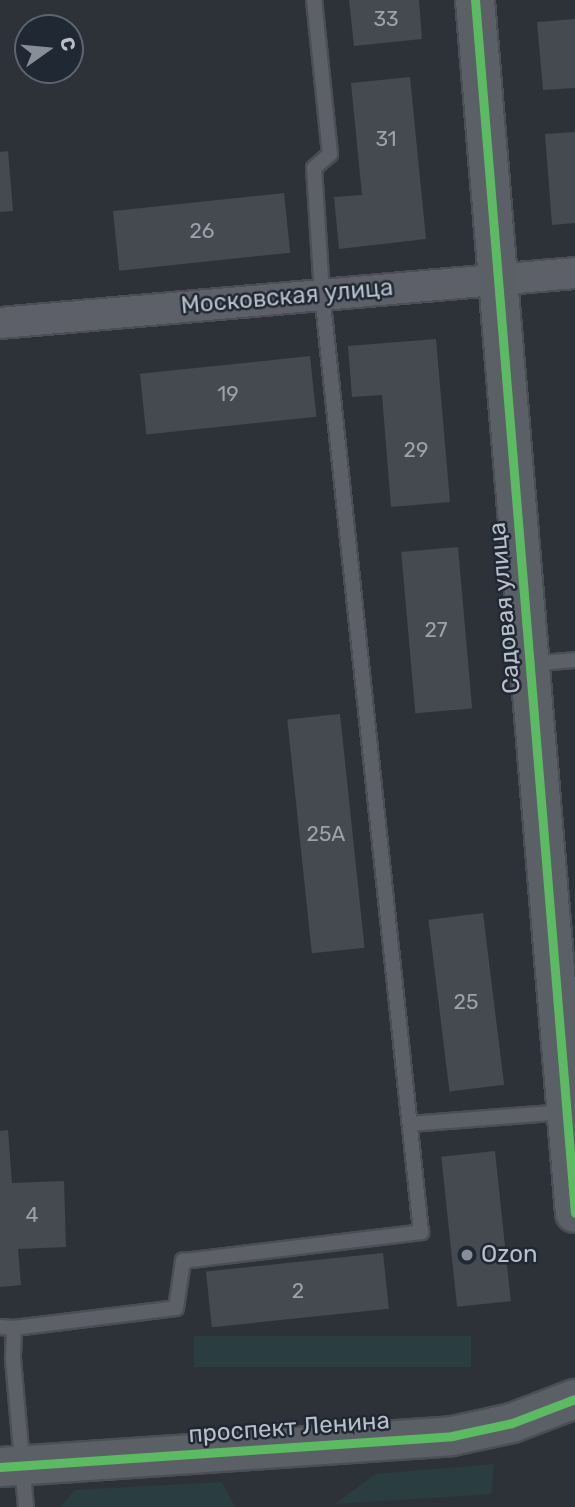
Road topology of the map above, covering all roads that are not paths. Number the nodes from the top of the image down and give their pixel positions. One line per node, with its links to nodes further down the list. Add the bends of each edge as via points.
1 (314, 0): 5 (lane, via 330,154 314,169)
2 (474, 0): 4 (street, Садовая улица)
3 (575, 273): 4 (street, Московская улица)
4 (498, 278): 5 (street, Московская улица); 8 (street, Садовая улица)
5 (322, 294): 6 (street, Московская улица); 10 (lane)
6 (0, 323)
7 (575, 660): 8 (lane)
8 (529, 664): 9 (street, Садовая улица)
9 (566, 1111): 10 (lane); 11 (street, Садовая улица)
10 (410, 1124): 12 (lane, via 421,1232 183,1261 176,1308)
11 (575, 1213)
12 (7, 1327): 14 (lane, via 13,1359)
13 (575, 1399): 14 (street, проспект Ленина, via 512,1423 452,1436)
14 (11, 1466): 15 (lane)
15 (26, 1507)

